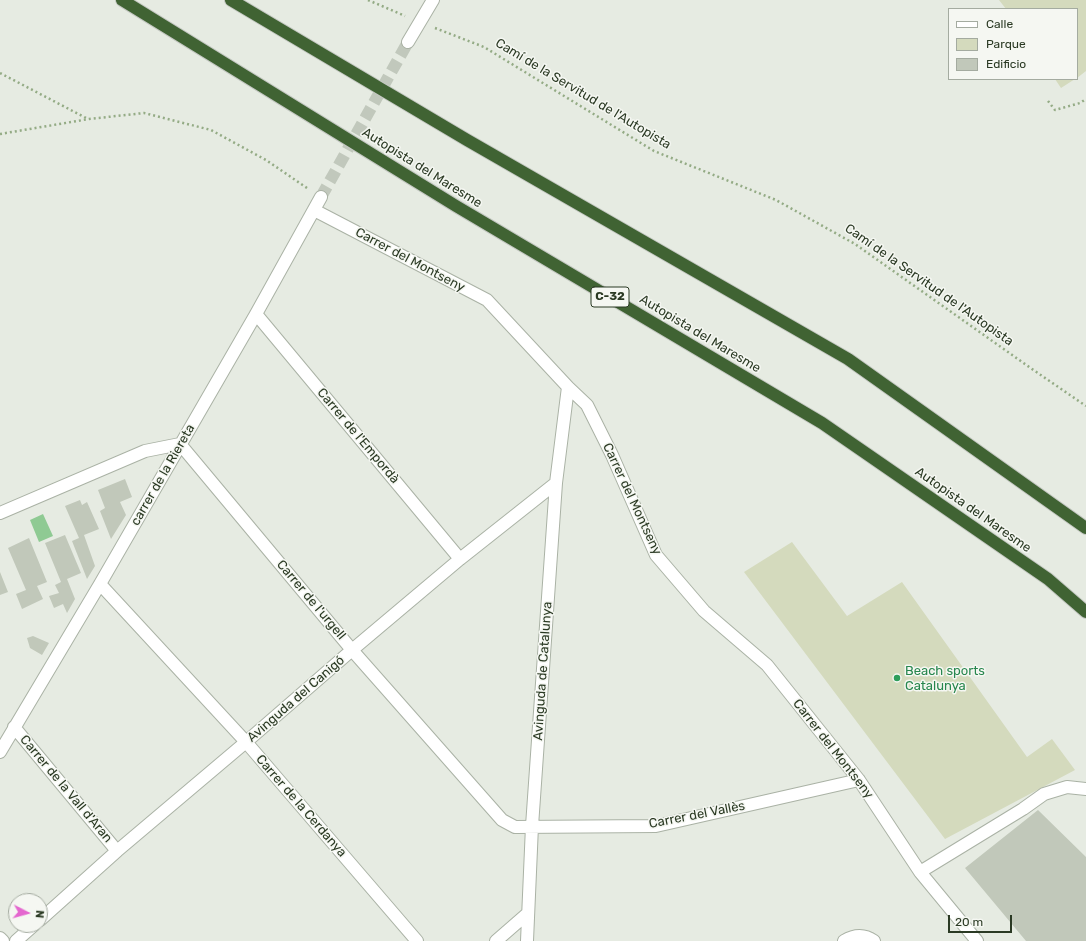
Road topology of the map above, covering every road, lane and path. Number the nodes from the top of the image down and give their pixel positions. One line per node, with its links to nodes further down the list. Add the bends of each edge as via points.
1 (122, 0): 23 (highway, Autopista del Maresme / C-32, via 456,206 822,422 1048,578)
2 (231, 0): 20 (highway, via 467,140 848,359)
3 (368, 0): 5 (path, Camí de la Servitud de l'Autopista)
4 (433, 0): 5 (street)
5 (420, 22): 6 (street); 16 (path, Camí de la Servitud de l'Autopista, via 484,47 654,151 776,200 855,244)
6 (408, 42)
7 (0, 73): 10 (path)
8 (1086, 99): 9 (path, via 1055,110)
9 (1048, 101)
10 (89, 119): 11 (path); 12 (path, via 144,113 212,130 266,160)
11 (0, 134)
12 (321, 197): 13 (street, carrer de la Riereta)
13 (314, 210): 14 (street, carrer de la Riereta); 15 (street, Carrer del Montseny, via 487,300)
14 (256, 314): 17 (street, carrer de la Riereta); 21 (street, Carrer de l'Empordà)
15 (568, 387): 18 (street, Avinguda de Catalunya); 28 (street, Carrer del Montseny, via 587,405 656,555 704,610 767,665)
16 (1086, 406)
17 (180, 444): 19 (street, via 145,451); 22 (street, carrer de la Riereta); 24 (street, Carrer de l'urgell)
18 (556, 483): 21 (street, Avinguda del Canigó); 30 (street, Avinguda de Catalunya)
19 (0, 513)
20 (1086, 528)
21 (460, 559): 24 (street, Avinguda del Canigó)
22 (100, 584): 25 (street, carrer de la Riereta); 26 (street, Carrer de la Cerdanya)
23 (1086, 612)
24 (352, 650): 26 (street, Avinguda del Canigó); 30 (street, Carrer de l'urgell, via 502,820 515,827)
25 (14, 727): 27 (street, carrer de la Riereta); 31 (street, Carrer de la Vall d'Aran)
26 (246, 742): 31 (street, Avinguda del Canigó); 40 (street, Carrer de la Cerdanya)
27 (0, 752)
28 (859, 780): 30 (street, Carrer del Vallès, via 656,826); 32 (street, Carrer del Montseny)
29 (1086, 789): 32 (street, via 1067,787 1044,794)
30 (532, 826): 34 (street, Avinguda de Catalunya)
31 (117, 850): 33 (street, Avinguda del Canigó)
32 (920, 872): 44 (street, Carrer del Montseny)
33 (48, 913)
34 (527, 914): 41 (street); 42 (street, Avinguda de Catalunya)
35 (25, 933): 39 (street)
36 (0, 938): 38 (street)
37 (847, 939): 43 (street, via 863,936)
38 (2, 941)
39 (16, 941)
40 (417, 941)
41 (496, 941)
42 (527, 941)
43 (874, 941)
44 (977, 941)

